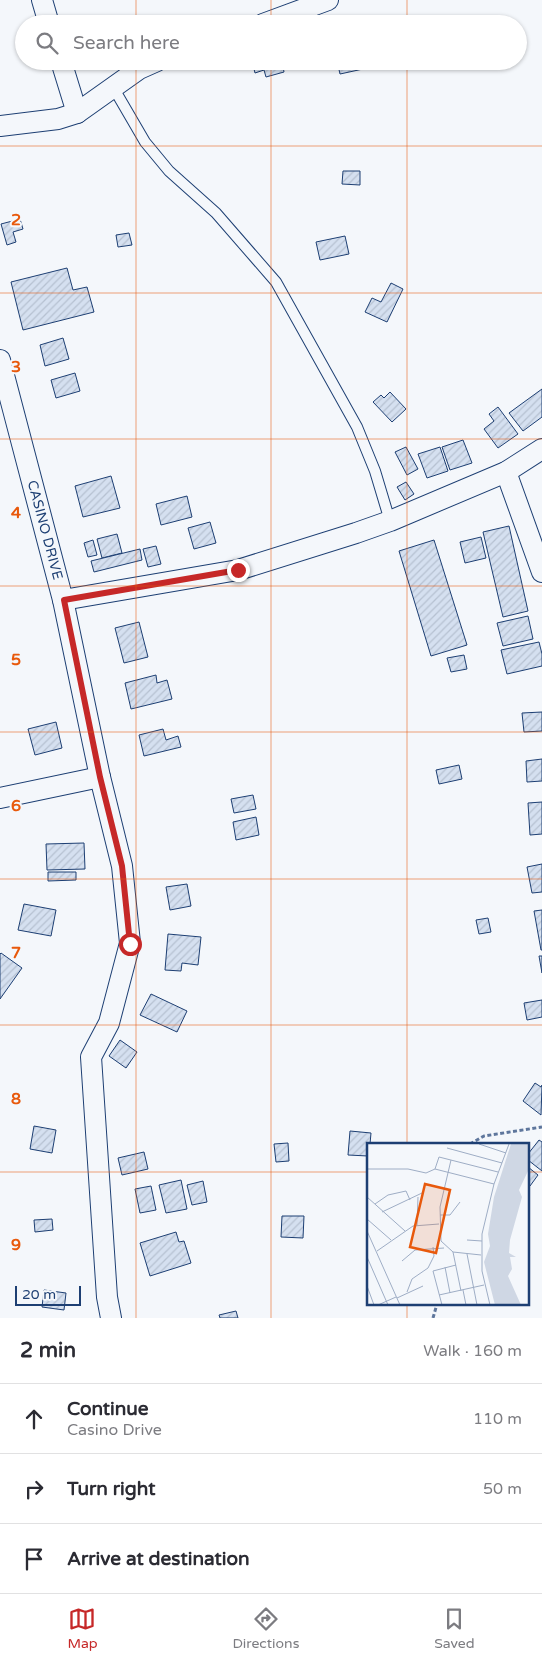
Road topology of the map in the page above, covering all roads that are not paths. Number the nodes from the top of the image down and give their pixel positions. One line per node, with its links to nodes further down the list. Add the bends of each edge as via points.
1 (42, 0): 3 (street)
2 (328, 0): 4 (street)
3 (46, 15)
4 (287, 15)
5 (64, 70): 8 (street)
6 (138, 70): 7 (street)
7 (113, 87): 8 (street); 13 (lane, via 145,142 169,171 216,213 276,282 357,427)
8 (77, 113): 9 (street)
9 (0, 126)
10 (0, 360): 15 (street, CASINO DRIVE)
11 (542, 449): 12 (street)
12 (506, 472): 13 (street); 14 (street)
13 (390, 521): 15 (street, via 238,570)
14 (542, 572)
15 (64, 600): 16 (street, CASINO DRIVE)
16 (100, 777): 17 (street); 18 (street, CASINO DRIVE, via 122,866 130,944 109,1023 91,1057)
17 (0, 798)
18 (111, 1318)

